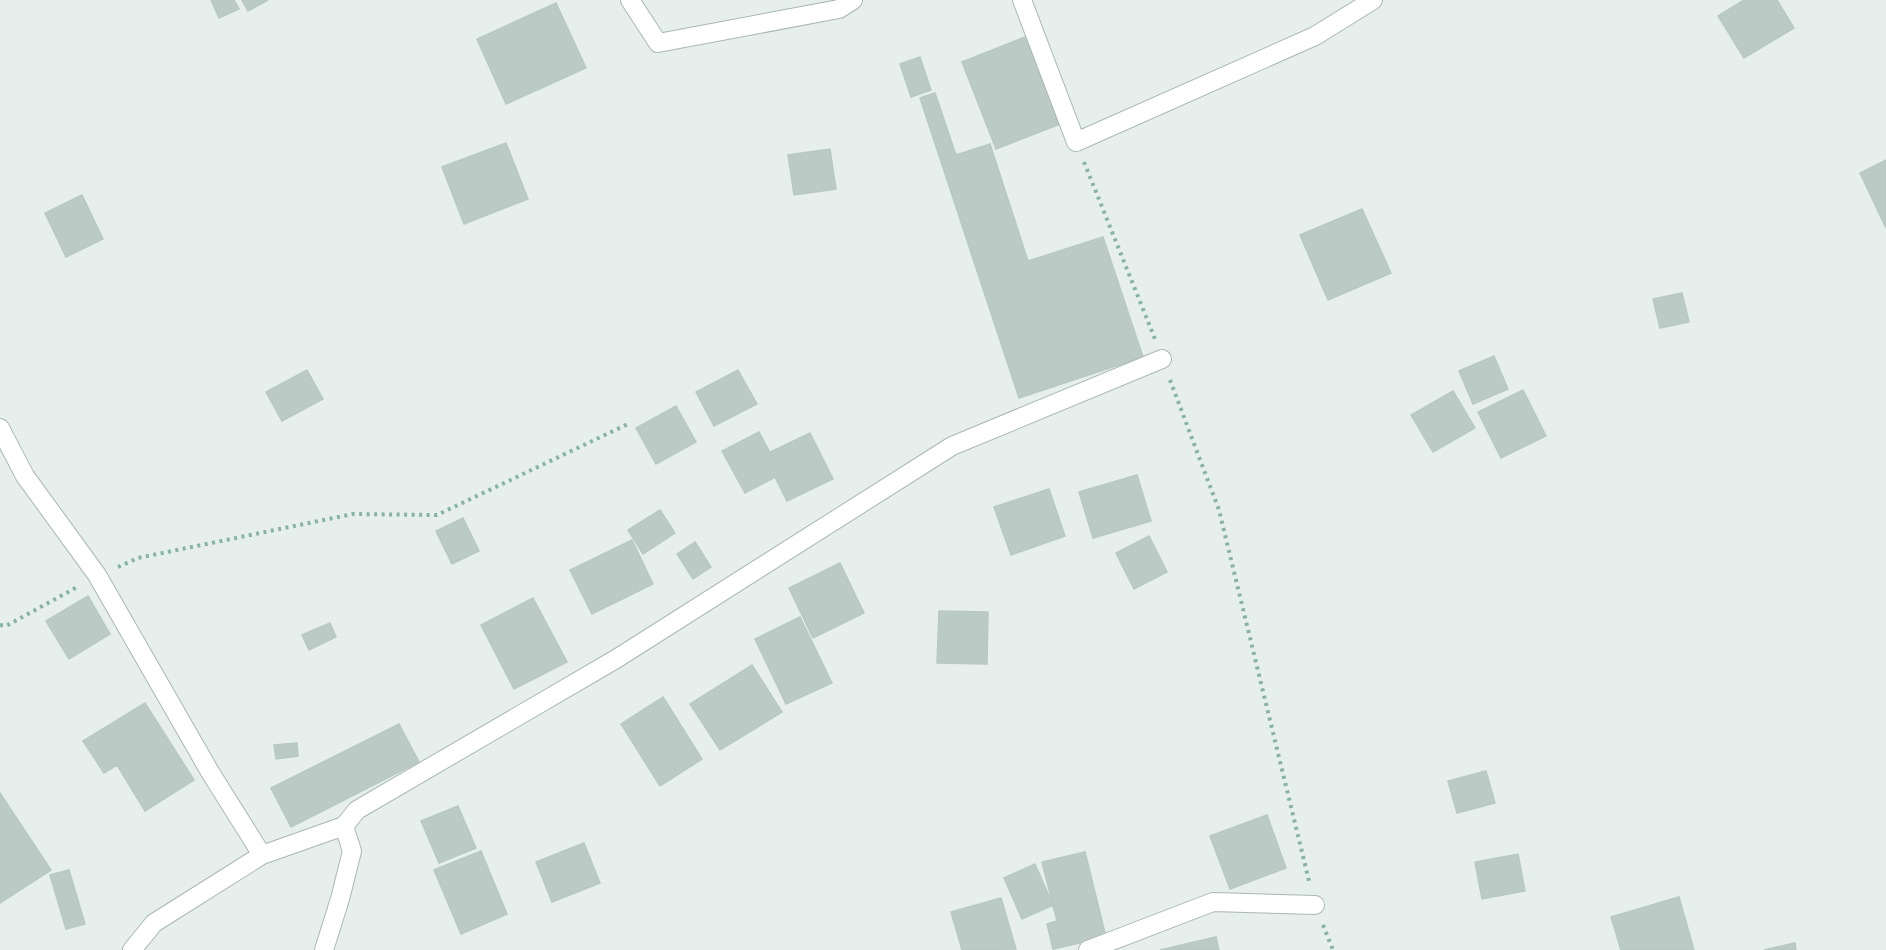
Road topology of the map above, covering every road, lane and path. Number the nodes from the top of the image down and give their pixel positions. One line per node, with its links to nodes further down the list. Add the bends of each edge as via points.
1 (630, 0): 2 (street, via 658,43 839,9)
2 (853, 0)
3 (1022, 0): 5 (street)
4 (1373, 0): 5 (street, via 1315,36)
5 (1076, 142): 6 (path)
6 (1162, 359): 11 (street, via 952,446 616,659 357,810); 13 (path, via 1219,510)
7 (630, 423): 9 (path, via 437,515 353,514 138,558)
8 (0, 428): 9 (street, via 26,476)
9 (97, 575): 10 (path, via 6,626); 12 (street)
10 (0, 625)
11 (344, 826): 12 (street); 15 (street, via 352,851)
12 (262, 855): 14 (street, via 154,923)
13 (1315, 905): 16 (street, via 1213,902); 17 (path)
14 (132, 950)
15 (324, 950)
16 (1088, 950)
17 (1333, 950)

